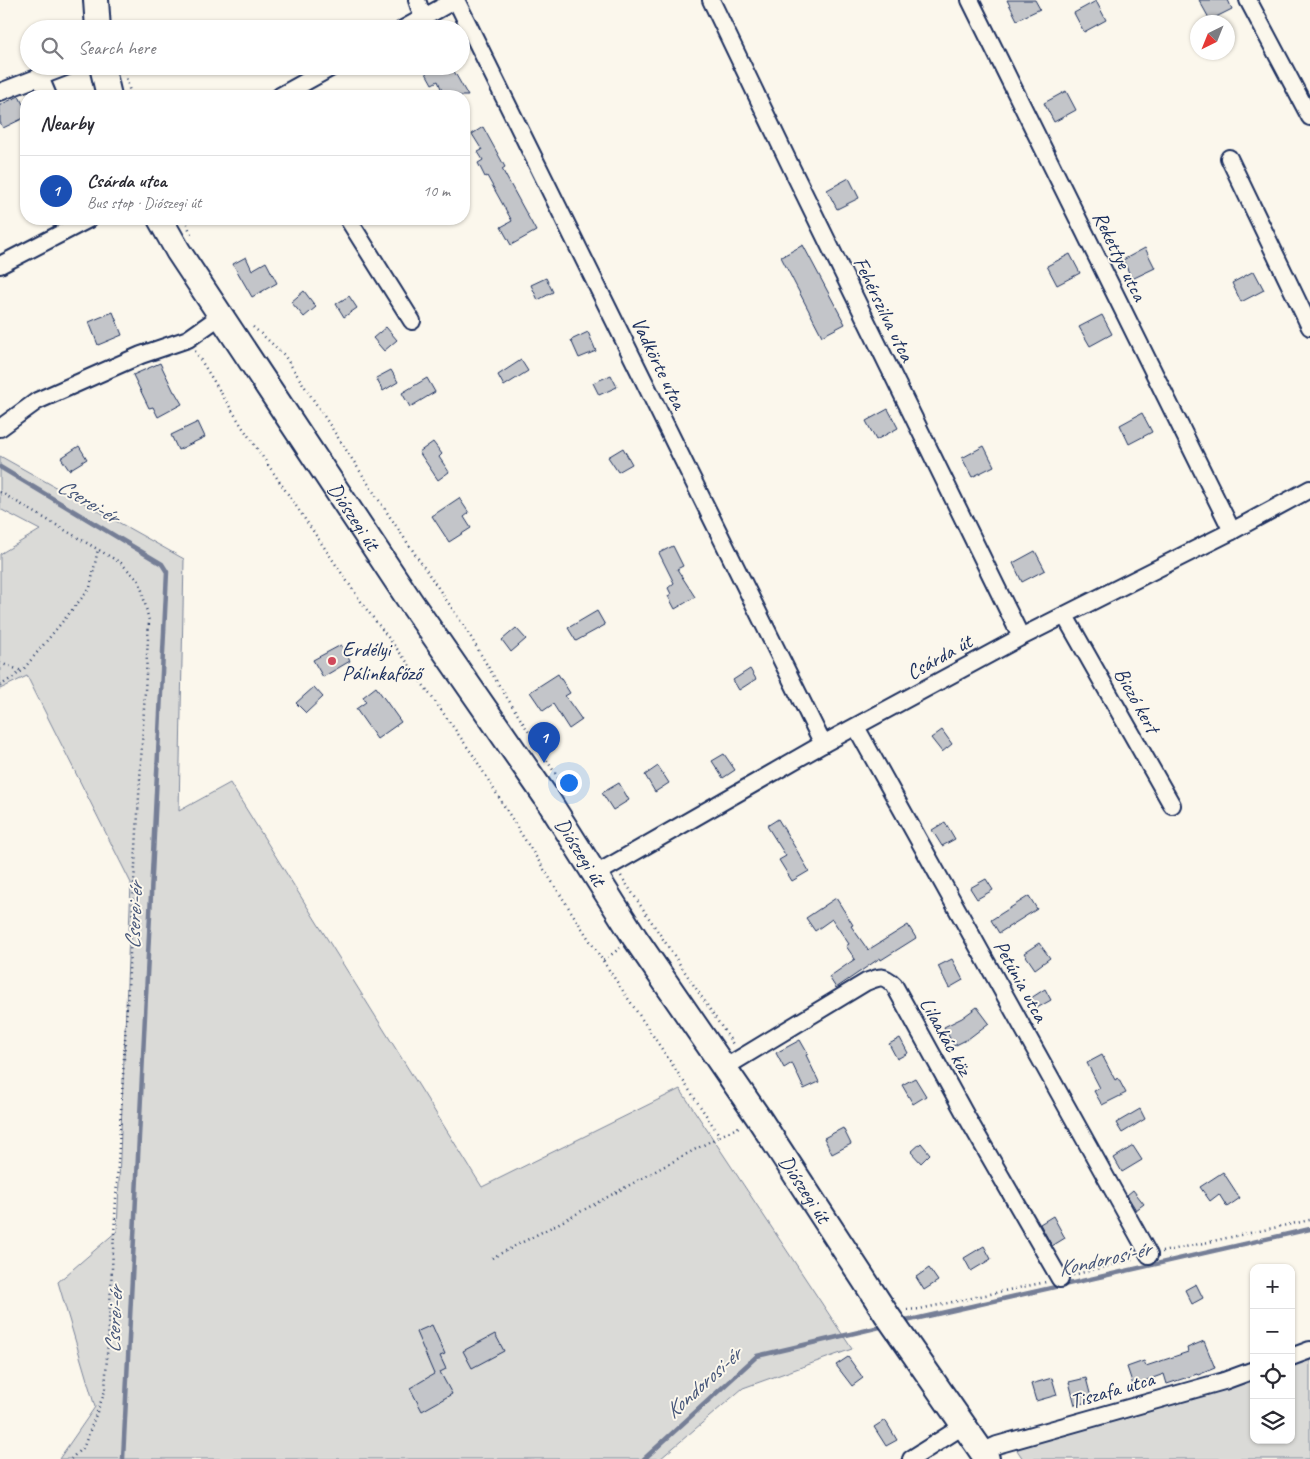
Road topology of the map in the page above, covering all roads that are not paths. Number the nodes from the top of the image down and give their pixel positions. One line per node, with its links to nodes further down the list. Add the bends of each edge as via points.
1 (96, 0): 8 (main road)
2 (417, 0): 7 (street)
3 (456, 0): 7 (street); 10 (street, Vadkörte utca)
4 (711, 0): 33 (street, Fehérszilva utca)
5 (970, 0): 31 (street, Rekettye utca)
6 (1248, 0): 20 (street)
7 (423, 18): 9 (street)
8 (97, 20)
9 (419, 20)
10 (466, 20)
11 (470, 28): 35 (street, Vadkörte utca)
12 (45, 75): 15 (street)
13 (104, 75): 17 (main road)
14 (318, 75): 18 (street)
15 (40, 77): 16 (street); 19 (street)
16 (45, 90)
17 (108, 90)
18 (291, 90)
19 (0, 92)
20 (1310, 117)
21 (1229, 158): 28 (street)
22 (77, 225): 25 (street)
23 (163, 225): 26 (main road, Diószegi út)
24 (352, 225): 27 (street)
25 (0, 265)
26 (222, 315): 29 (street, via 188,339 141,355 37,401); 37 (main road, Diószegi út, via 410,601 546,797)
27 (412, 321)
28 (1310, 328)
29 (0, 428)
30 (1310, 489): 31 (street, Csárda út)
31 (1232, 531): 32 (street, Csárda út)
32 (1065, 616): 33 (street, Csárda út); 36 (street, Biczó kert)
33 (1021, 637): 34 (street, Csárda út)
34 (856, 727): 35 (street, Csárda út); 39 (street, Petúnia utca)
35 (823, 744): 37 (street, Csárda út)
36 (1172, 804)
37 (604, 869): 38 (main road, Diószegi út, via 635,938)
38 (733, 1062): 40 (street, Lilaakác köz, via 866,982 878,977 887,979 894,985); 44 (main road, Diószegi út, via 758,1117)
39 (1149, 1255)
40 (1060, 1279)
41 (1310, 1350): 42 (street)
42 (1295, 1356)
43 (1250, 1371): 45 (street, Tiszafa utca, via 996,1445)
44 (963, 1426): 45 (main road, Diószegi út); 46 (street)
45 (985, 1456)
46 (911, 1459)

